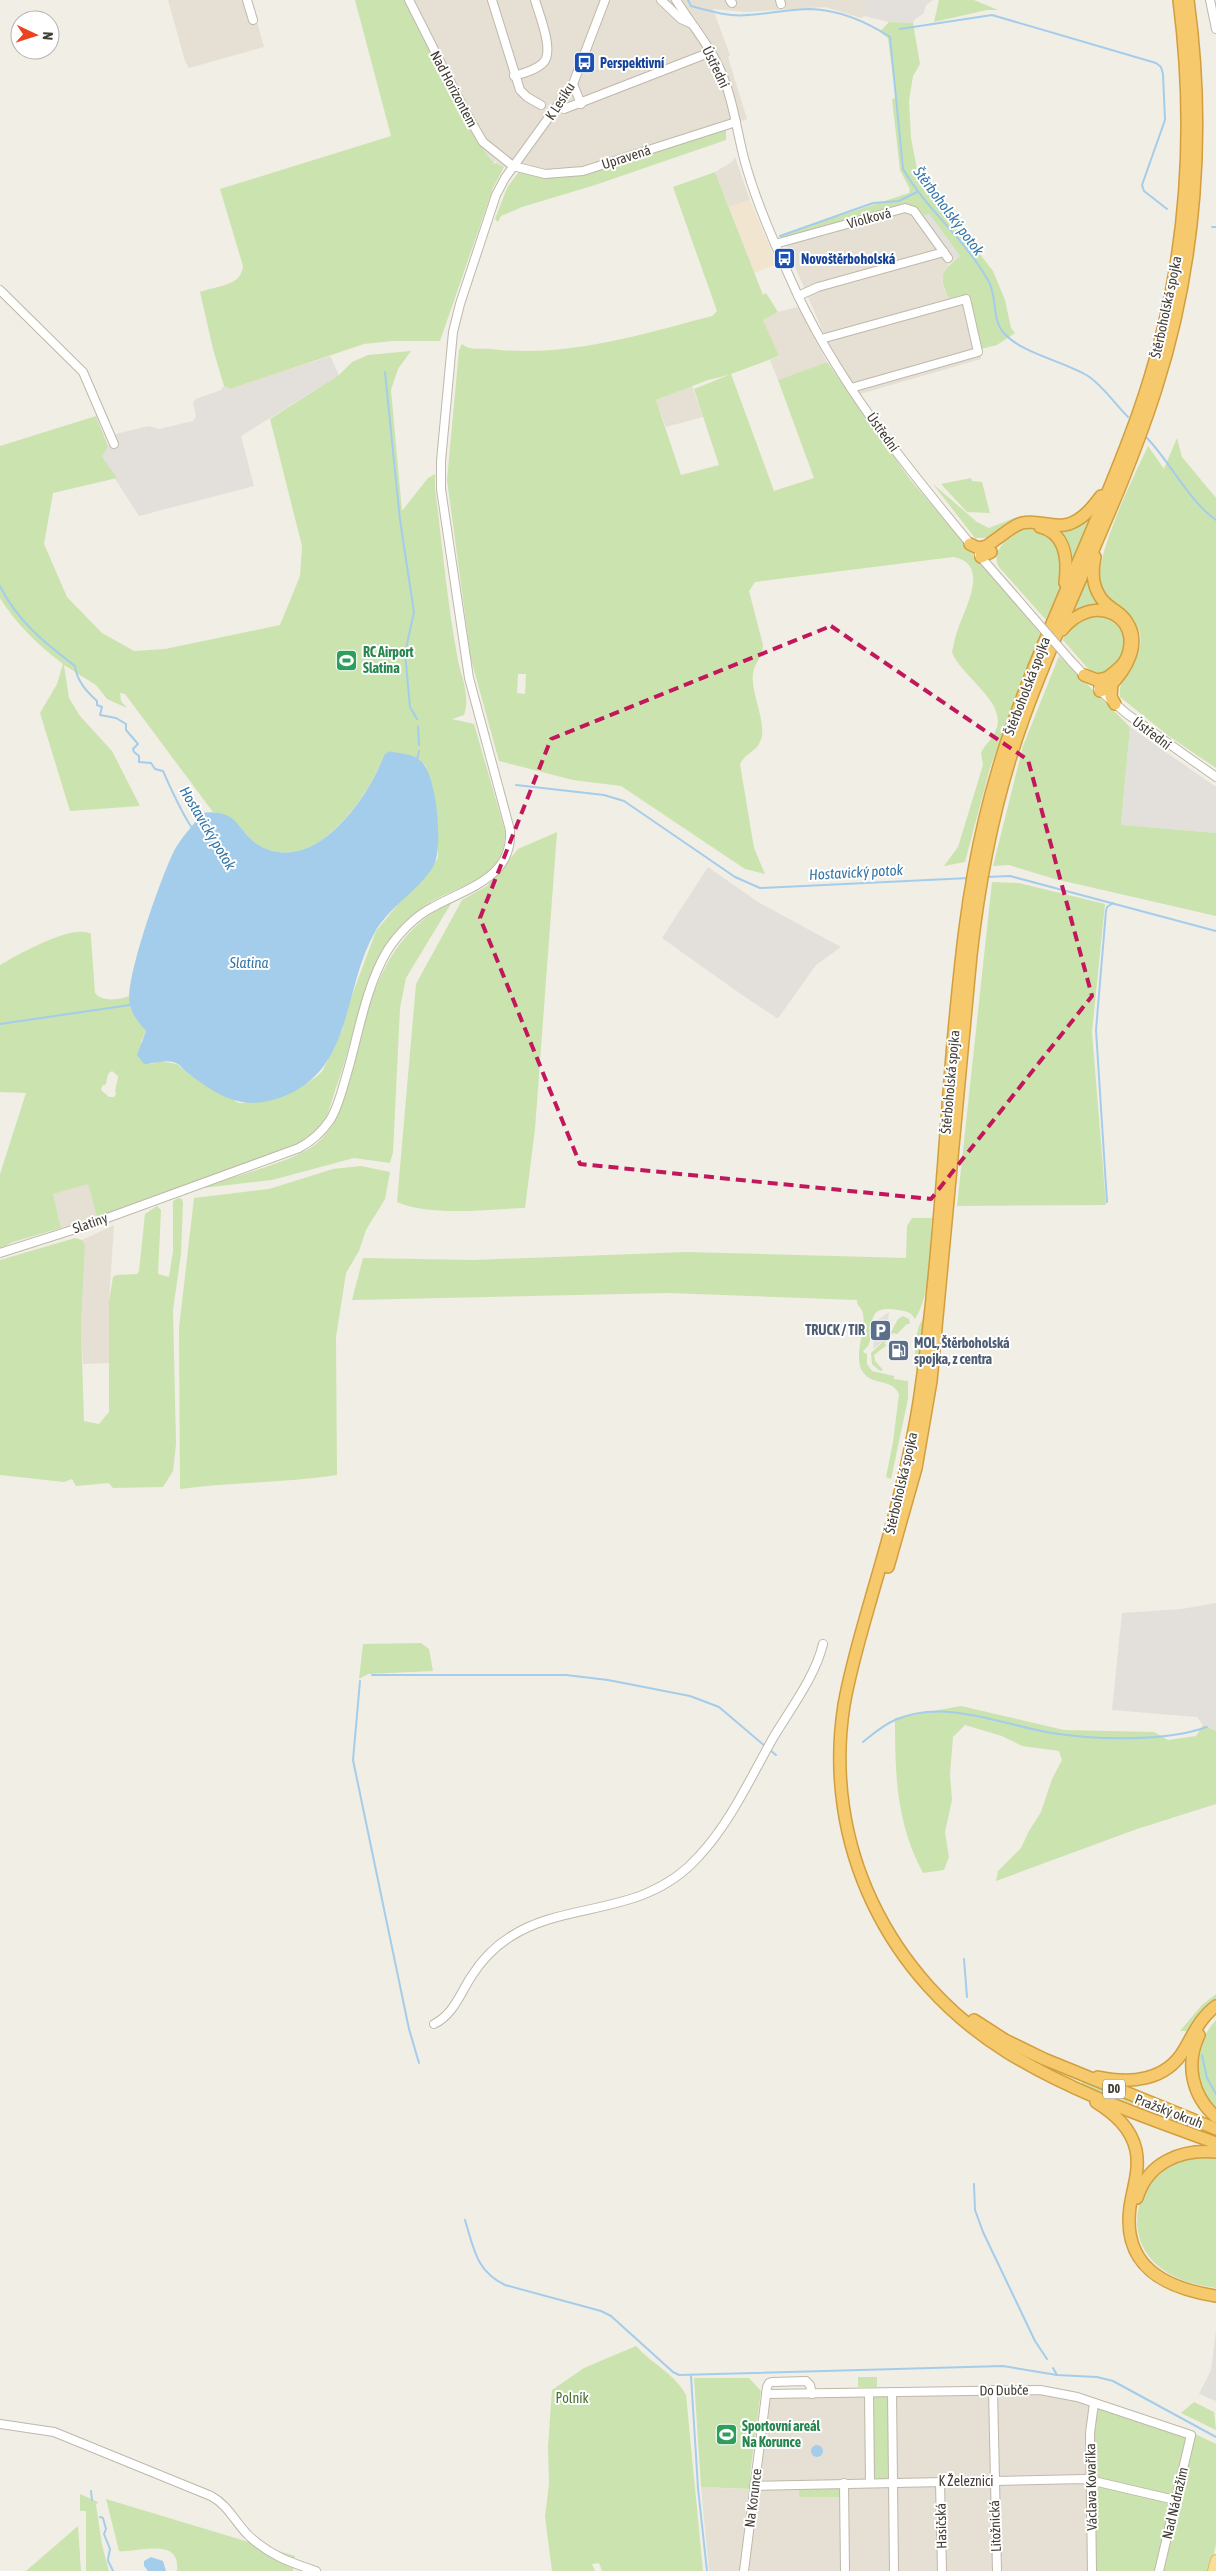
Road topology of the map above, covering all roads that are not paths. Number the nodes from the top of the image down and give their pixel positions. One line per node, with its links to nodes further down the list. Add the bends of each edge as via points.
1 (247, 0): 11 (street)
2 (409, 0): 21 (street, Nad Horizontem, via 483,142)
3 (492, 0): 15 (street)
4 (534, 0): 15 (street, via 548,55 537,68)
5 (605, 0): 16 (street, K Lesíku)
6 (661, 0): 12 (street)
7 (676, 0): 12 (street, Ústřední)
8 (1179, 0): 28 (highway, Štěrboholská spojka, via 1187,136 1179,248 1153,366)
9 (1188, 0): 29 (highway, Štěrboholská spojka, via 1195,67 1196,146 1184,274 1154,395)
10 (1210, 0): 13 (street)
11 (253, 20)
12 (690, 23): 14 (street, Ústřední)
13 (1216, 29)
14 (711, 52): 17 (street); 20 (street, Ústřední, via 731,97)
15 (514, 76): 18 (street, via 520,90)
16 (573, 84): 17 (street); 21 (street, K Lesíku)
17 (581, 104): 19 (street)
18 (542, 105)
19 (564, 109)
20 (736, 122): 21 (street, Upravená, via 583,171 545,174); 22 (street, Ústřední, via 746,167)
21 (513, 166): 41 (street, K Lesíku, via 503,180 492,207 453,332 441,475 469,678 511,844 504,860 487,879 432,907 406,928 388,950 374,979 336,1107 319,1134 299,1148)
22 (775, 244): 24 (street, Ústřední); 24 (street, Violková, via 906,208 914,211 946,255 818,287)
23 (0, 290): 27 (street, via 83,372)
24 (798, 296): 25 (street, Ústřední)
25 (821, 339): 26 (street, Ústřední); 26 (street, via 966,298 978,352)
26 (852, 388): 30 (street, Ústřední, via 922,485)
27 (114, 444)
28 (1114, 476): 31 (highway, via 1092,508 1078,520 1059,526 1022,523 1010,529); 33 (highway, Štěrboholská spojka)
29 (1100, 533): 34 (highway, Štěrboholská spojka); 36 (highway, via 1093,567 1094,585 1104,602 1126,621 1133,638 1129,660)
30 (970, 544): 31 (highway)
31 (986, 552): 32 (highway); 33 (highway, via 1020,528 1041,527 1054,534 1063,547 1066,560)
32 (989, 566): 35 (street, Ústřední, bridge)
33 (1060, 604): 40 (highway, Štěrboholská spojka, via 1006,742 987,806)
34 (1050, 650): 36 (highway, via 1062,629 1076,615 1093,610 1111,613 1124,625 1129,646 1123,664); 40 (highway, Štěrboholská spojka, via 1011,757)
35 (1084, 675): 36 (highway); 37 (street, Ústřední)
36 (1109, 681): 37 (highway, via 1100,684); 38 (highway)
37 (1100, 691): 38 (street, Ústřední)
38 (1115, 704): 39 (street, Ústřední)
39 (1216, 777)
40 (978, 868): 44 (highway, Štěrboholská spojka, via 929,1396 913,1481 862,1658 849,1723 847,1775 850,1810)
41 (179, 1191): 42 (street, Slatiny)
42 (0, 1253)
43 (823, 1644): 47 (street, via 816,1664 763,1755 718,1832 698,1858 674,1878 648,1893 544,1921 511,1936 483,1961 450,2012)
44 (878, 1910): 48 (highway, Štěrboholská spojka, via 916,1962 955,2004 1005,2040); 49 (highway, Štěrboholská spojka, via 893,1942 914,1971 954,2013 1012,2055)
45 (1216, 2006): 48 (highway, via 1200,2021 1179,2058 1156,2075 1120,2081)
46 (1216, 2015): 50 (highway, via 1198,2037 1192,2069 1197,2094)
47 (434, 2024)
48 (1067, 2070): 51 (highway, Pražský okruh / D0)
49 (1076, 2088): 52 (highway, Pražský okruh / D0); 55 (highway, via 1116,2116 1134,2143 1138,2170 1130,2225 1142,2260 1156,2276 1171,2285)
50 (1216, 2117)
51 (1216, 2129)
52 (1216, 2144)
53 (1216, 2152): 54 (highway, via 1188,2153 1167,2160 1148,2176 1135,2206 1135,2230 1145,2256 1167,2278 1192,2288)
54 (1216, 2291)
55 (1216, 2296)
56 (993, 2390): 57 (street, Do Dubče); 61 (street, Do Dubče, via 1049,2390); 66 (street, Litožnická)
57 (892, 2392): 58 (street, Do Dubče); 65 (street)
58 (869, 2393): 60 (street, Do Dubče); 67 (street)
59 (766, 2394): 60 (street, Do Dubče); 60 (street, via 772,2382 809,2383); 70 (street, Na Korunce)
60 (812, 2394)
61 (1094, 2403): 63 (street, Do Dubče); 64 (street, Václava Kovaříka)
62 (0, 2424): 73 (street, via 54,2432 211,2496 224,2505 248,2535 277,2558)
63 (1190, 2435): 71 (street, Nad Nádražím)
64 (1090, 2480): 66 (street, K Železnici); 71 (street, K Železnici); 79 (street, Václava Kovaříka)
65 (893, 2481): 67 (street, K Železnici); 68 (street, K Železnici); 76 (street)
66 (994, 2481): 68 (street, K Železnici); 78 (street, Litožnická)
67 (870, 2482): 69 (street, K Železnici)
68 (940, 2482): 77 (street, Hasičská)
69 (844, 2483): 70 (street, K Železnici); 75 (street)
70 (754, 2486): 74 (street, Na Korunce)
71 (1175, 2500): 80 (street, Nad Nádražím)
72 (1216, 2560): 81 (main road)
73 (316, 2571)
74 (744, 2571)
75 (845, 2571)
76 (894, 2571)
77 (942, 2571)
78 (997, 2571)
79 (1092, 2571)
80 (1159, 2571)
81 (1214, 2571)

